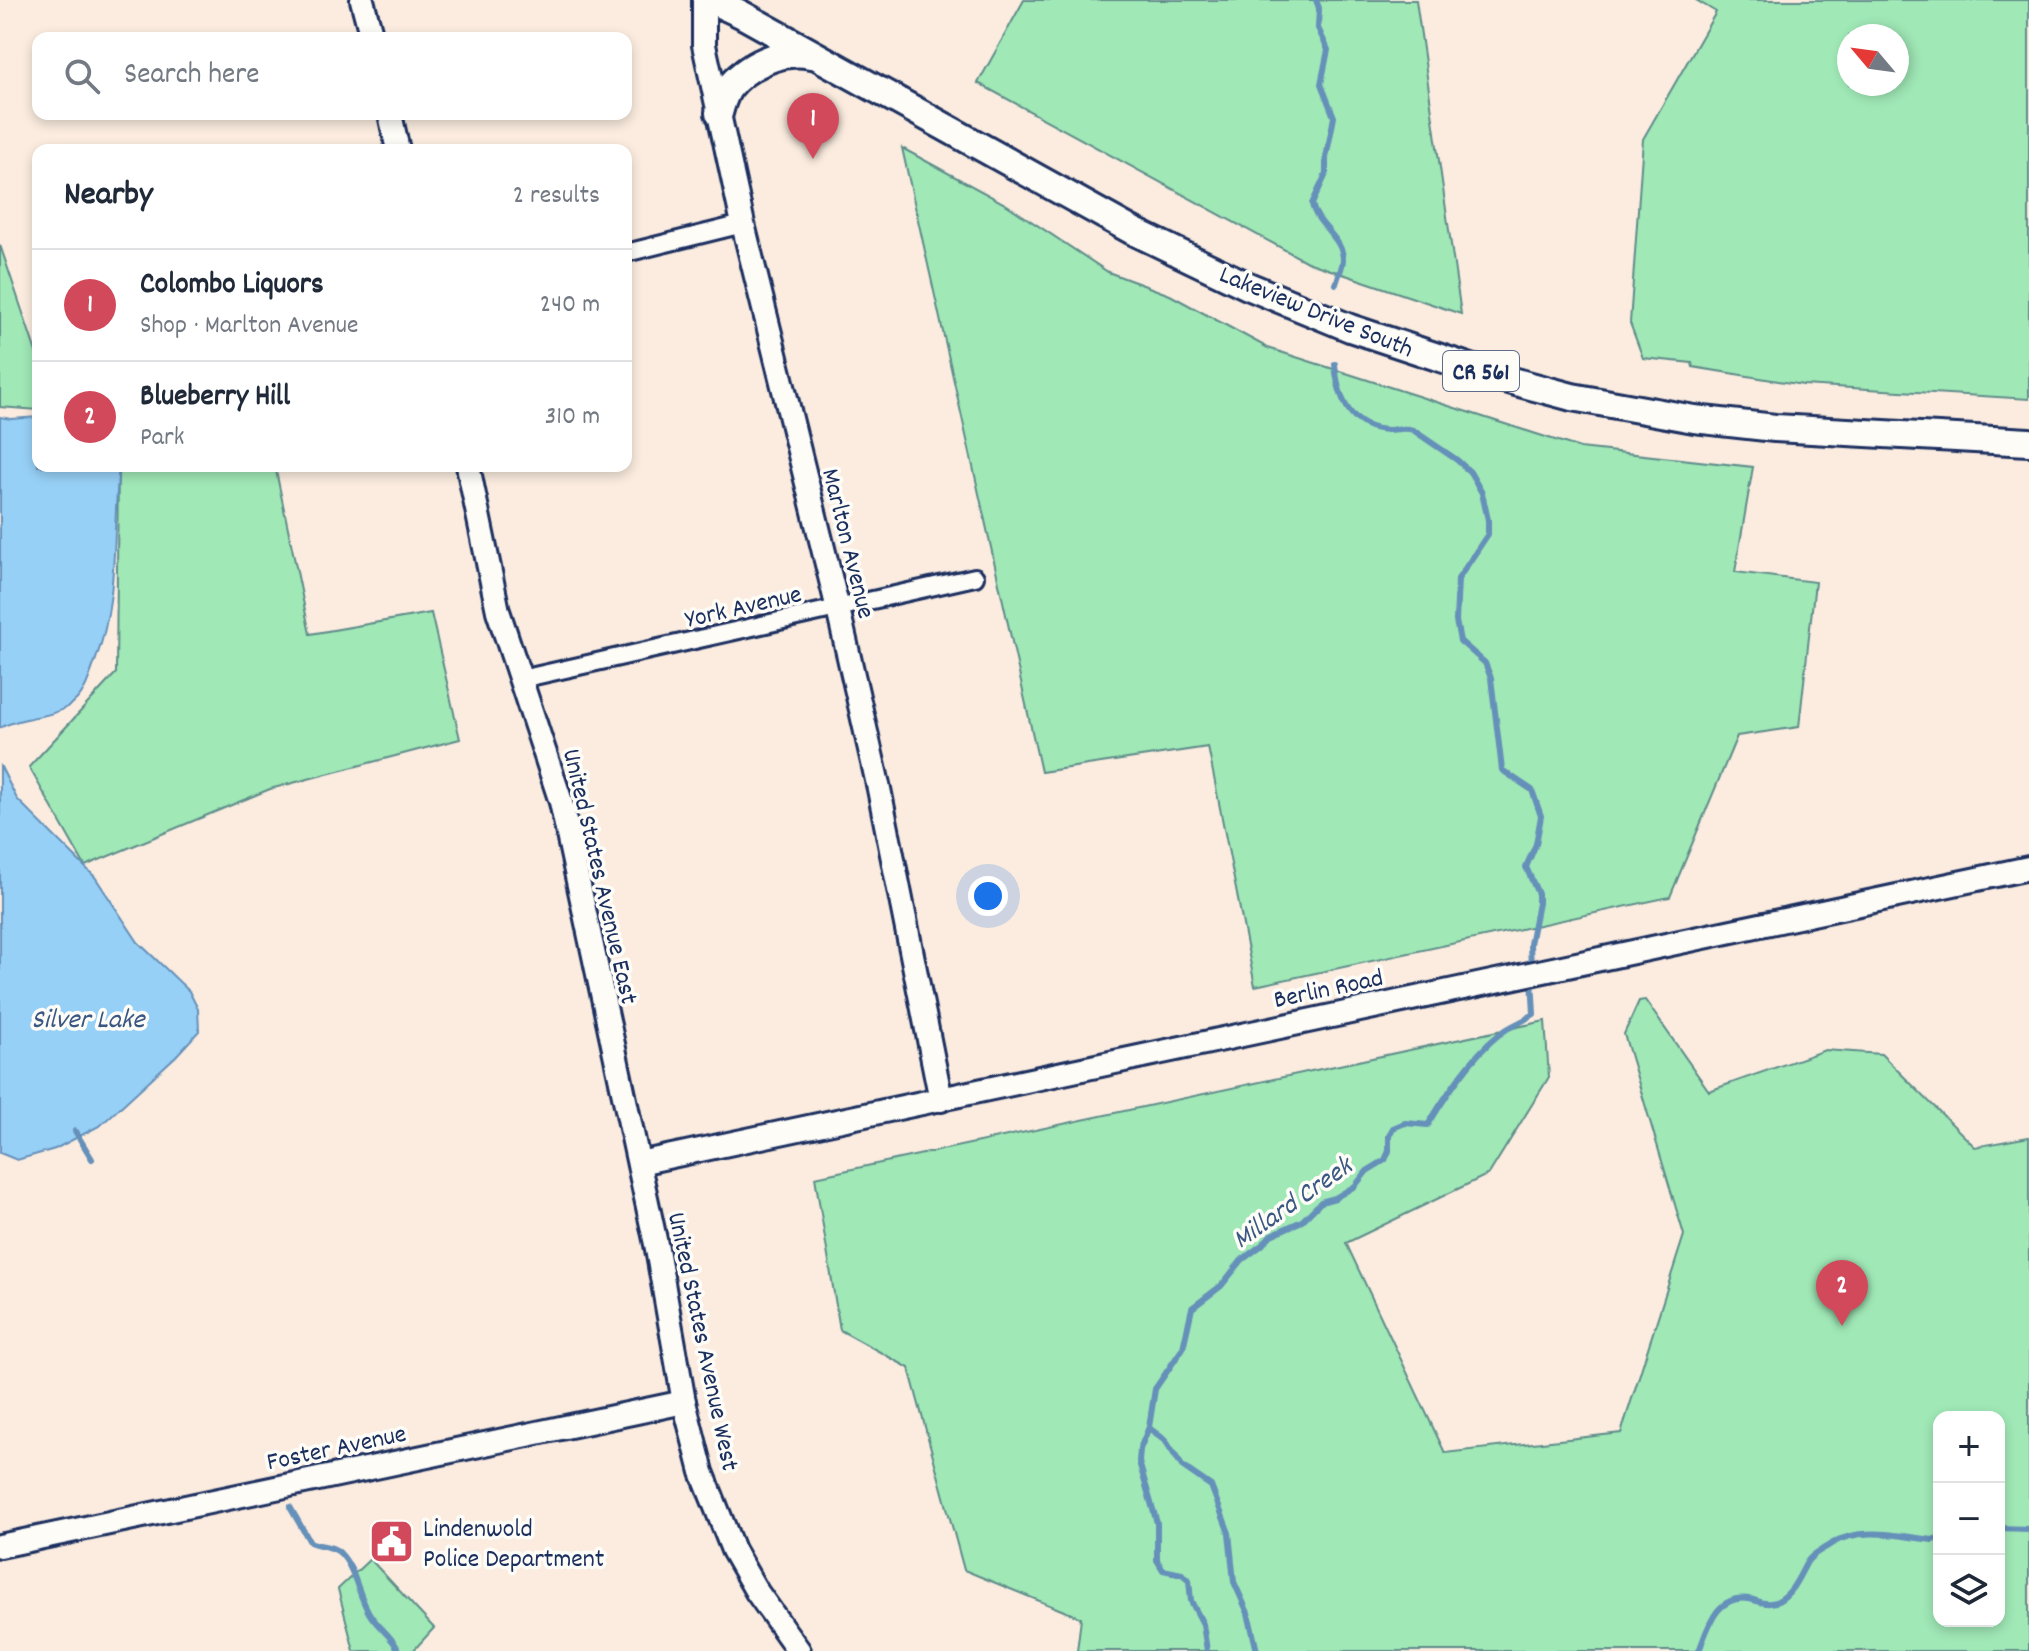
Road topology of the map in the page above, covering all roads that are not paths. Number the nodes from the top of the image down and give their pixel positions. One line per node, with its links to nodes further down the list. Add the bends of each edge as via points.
1 (362, 0): 4 (street)
2 (704, 0): 6 (street, Marlton Avenue, via 704,45)
3 (711, 0): 5 (main road, Lakeview Drive South / CR 561)
4 (370, 32)
5 (815, 56): 6 (main road, via 776,57 743,72 726,92); 11 (main road, Lakeview Drive South / CR 561, via 1131,230 1248,286 1350,328 1501,378 1694,419)
6 (719, 113): 9 (street, Marlton Avenue)
7 (391, 120): 8 (street)
8 (397, 144)
9 (743, 224): 10 (street); 14 (street, Marlton Avenue)
10 (632, 252)
11 (2029, 442)
12 (469, 472): 15 (street, United States Avenue East, via 498,611)
13 (975, 577): 14 (street, York Avenue)
14 (838, 609): 15 (street, York Avenue); 17 (street, Marlton Avenue)
15 (521, 679): 18 (street, United States Avenue East, via 561,802)
16 (2029, 868): 17 (street, Berlin Road)
17 (941, 1100): 18 (street, Berlin Road)
18 (639, 1163): 19 (street, United States Avenue West)
19 (684, 1402): 20 (street, Foster Avenue); 21 (street, United States Avenue West, via 702,1472 733,1550)
20 (0, 1546)
21 (799, 1651)

